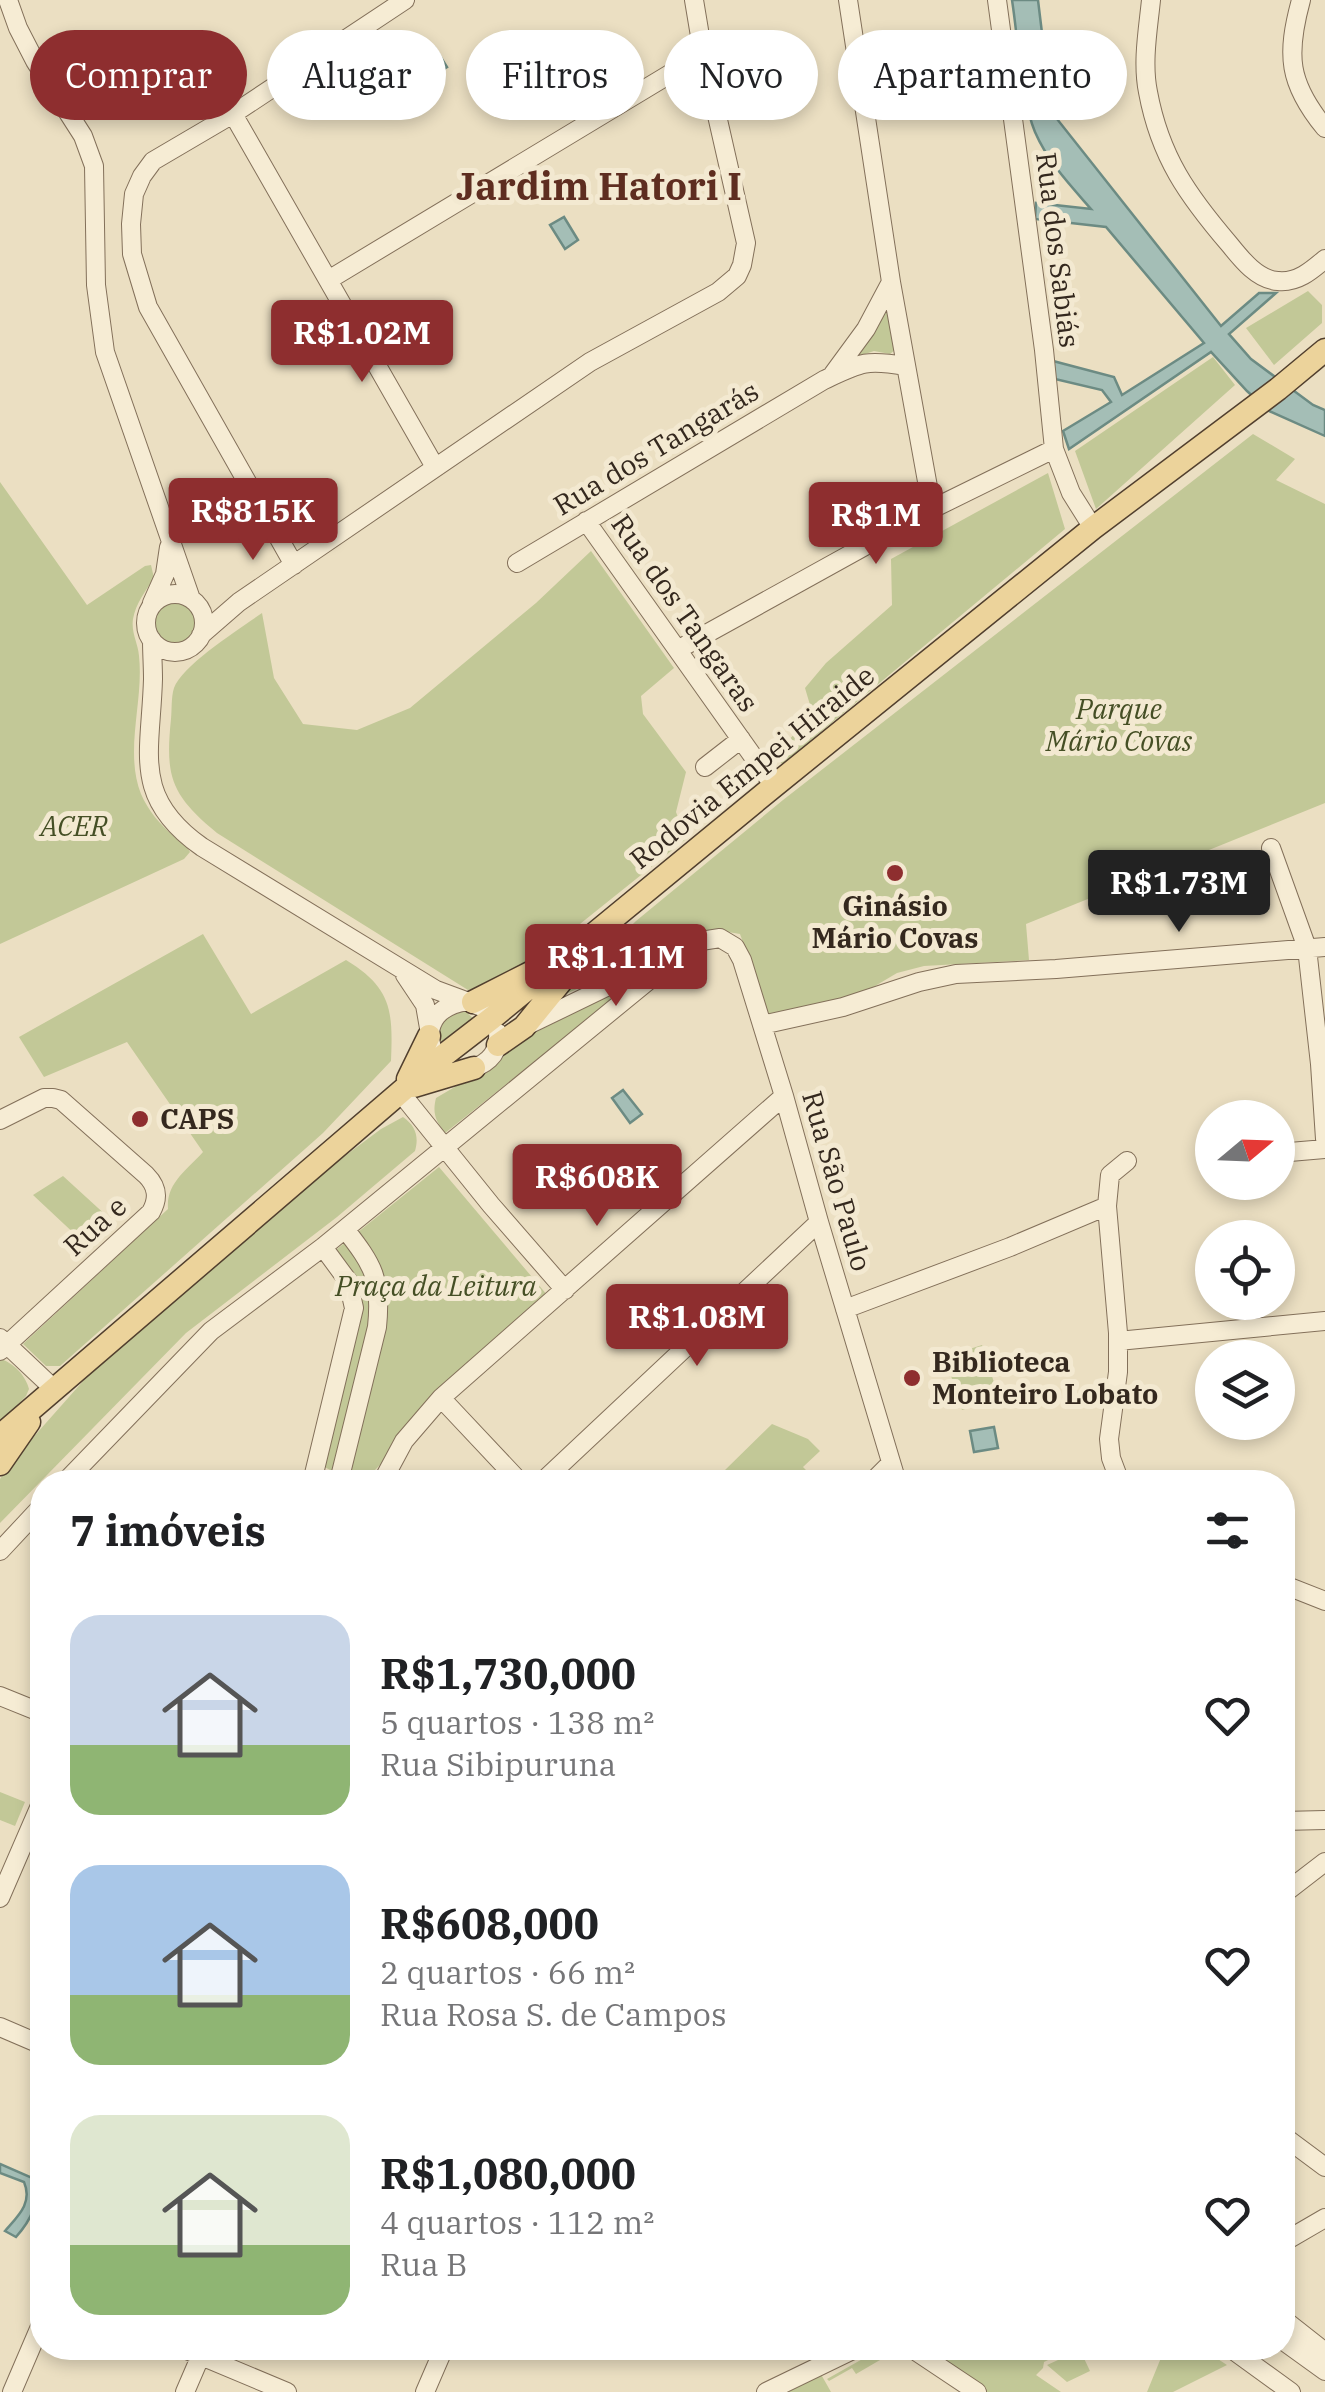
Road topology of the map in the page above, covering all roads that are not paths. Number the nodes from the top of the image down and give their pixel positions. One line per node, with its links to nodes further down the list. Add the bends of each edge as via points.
1 (8, 0): 10 (street)
2 (405, 0): 13 (street)
3 (694, 0): 9 (street)
4 (848, 0): 21 (street)
5 (997, 0): 25 (street, Rua dos Sabiás)
6 (1151, 0): 19 (street, via 1146,86 1180,181 1259,275 1290,281)
7 (1301, 0): 18 (street, via 1292,32 1294,74)
8 (0, 18): 11 (street)
9 (699, 30)
10 (30, 50)
11 (30, 55)
12 (664, 78): 20 (street)
13 (247, 105)
14 (73, 120): 30 (street, via 94,166 103,342)
15 (223, 120): 32 (street, via 153,162 142,176 134,194 132,254 148,307)
16 (237, 120): 20 (street)
17 (718, 120): 26 (street, via 746,244 737,276 604,353)
18 (1325, 128)
19 (1323, 264)
20 (330, 280): 26 (street)
21 (891, 282): 23 (street); 24 (street, Rua dos Tangarás, via 866,329)
22 (1325, 350): 29 (main road, Rodovia Empei Hiraide)
23 (905, 366): 24 (street, Rua dos Tangarás, via 865,362); 27 (street)
24 (824, 380): 28 (street, Rua dos Tangarás)
25 (1054, 449): 27 (street); 29 (street, Rua dos Sabiás)
26 (436, 467): 32 (street)
27 (932, 509): 39 (street)
28 (586, 521): 31 (street, Rua dos Tangarás); 39 (street, Rua dos Tangaras)
29 (1094, 528): 43 (main road, Rodovia Empei Hiraide)
30 (170, 542): 33 (street); 35 (street, via 166,574)
31 (517, 564)
32 (294, 565): 34 (street)
33 (194, 601): 34 (street); 35 (street, via 172,594); 36 (street, via 204,619)
34 (239, 602): 36 (street)
35 (149, 609): 37 (street)
36 (201, 635): 38 (street)
37 (152, 640): 38 (street, via 168,651); 40 (street)
38 (188, 649): 40 (street)
39 (679, 649): 41 (street, Rua dos Tangaras)
40 (153, 680): 48 (street, via 148,770 168,816 211,852)
41 (742, 739): 42 (street); 43 (street, Rua dos Tangaras)
42 (705, 767)
43 (774, 786): 45 (main road, Rodovia Empei Hiraide)
44 (1270, 848): 46 (street)
45 (606, 925): 49 (main road, via 518,981); 50 (main road, Rodovia Empei Hiraide); 52 (main road)
46 (1316, 947): 51 (street, via 956,974); 56 (street)
47 (687, 949): 51 (street, Rua São Paulo, via 712,938 734,947); 52 (street); 62 (street)
48 (396, 963): 49 (street, via 436,990); 53 (street, via 419,995)
49 (470, 1002): 50 (street); 53 (street, via 443,1009)
50 (492, 1018): 54 (street); 55 (main road, Rodovia Empei Hiraide)
51 (762, 1024): 59 (street, Rua São Paulo)
52 (524, 1027): 54 (main road)
53 (429, 1032): 55 (street); 58 (main road)
54 (498, 1045): 57 (street)
55 (439, 1059): 57 (street, via 458,1071); 58 (main road, Rodovia Empei Hiraide)
56 (1322, 1062): 61 (street)
57 (474, 1068): 58 (main road)
58 (403, 1090): 62 (street); 75 (main road, Rodovia Empei Hiraide)
59 (784, 1096): 67 (street, Rua São Paulo); 70 (street)
60 (0, 1120): 74 (street, Rua e, via 44,1098 61,1100 146,1175 157,1198 151,1212)
61 (1325, 1139)
62 (445, 1147): 68 (street); 70 (street)
63 (1325, 1149): 64 (street)
64 (1295, 1152)
65 (1126, 1162): 66 (street, via 1110,1176)
66 (1107, 1206): 71 (street); 73 (street)
67 (819, 1222): 71 (street, Rua São Paulo); 85 (street)
68 (344, 1229): 69 (street); 82 (street, via 368,1258 379,1306)
69 (323, 1247): 80 (street, via 211,1331); 81 (street, via 348,1282 354,1308)
70 (565, 1290): 76 (street)
71 (845, 1309): 78 (street, Rua São Paulo)
72 (1325, 1321): 73 (street)
73 (1118, 1341): 88 (street, via 1109,1439)
74 (2, 1344): 75 (street)
75 (49, 1394): 77 (main road, Rodovia Empei Hiraide); 79 (main road, Rodovia Empei Hiraide)
76 (442, 1398): 83 (street); 84 (street)
77 (0, 1436)
78 (891, 1463): 86 (street); 87 (street, Rua São Paulo)
79 (0, 1464)
80 (77, 1470)
81 (315, 1470)
82 (345, 1470)
83 (389, 1470)
84 (509, 1470)
85 (555, 1470)
86 (884, 1470)
87 (893, 1470)
88 (1116, 1470)
89 (30, 1519): 90 (street)
90 (0, 1551)
91 (1295, 1589): 92 (street)
92 (1325, 1602)
93 (0, 1696): 94 (street)
94 (30, 1708)
95 (1325, 1820): 96 (street)
96 (1295, 1821)
97 (30, 1829): 100 (street)
98 (1325, 1862): 99 (street)
99 (1295, 1885)
100 (0, 1898)
101 (0, 2027): 102 (street)
102 (30, 2039)
103 (1295, 2145): 104 (street)
104 (1325, 2167)
105 (1325, 2218): 106 (street)
106 (1295, 2235)
107 (1295, 2328): 110 (street)
108 (1295, 2349): 117 (street)
109 (30, 2350): 118 (street)
110 (1325, 2352)
111 (199, 2360): 119 (street)
112 (219, 2360): 120 (street)
113 (439, 2360): 121 (street)
114 (832, 2360): 122 (street)
115 (929, 2360): 123 (street)
116 (1247, 2360): 124 (street)
117 (1325, 2371)
118 (12, 2392)
119 (186, 2392)
120 (287, 2392)
121 (425, 2392)
122 (766, 2392)
123 (977, 2392)
124 (1291, 2392)

